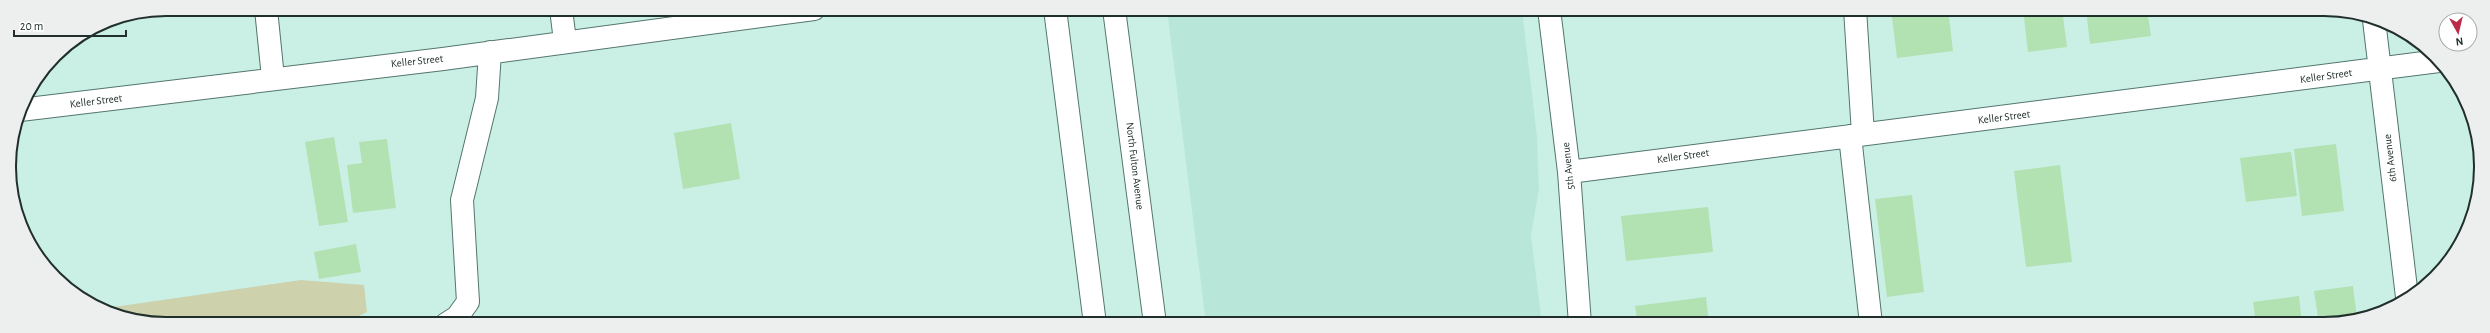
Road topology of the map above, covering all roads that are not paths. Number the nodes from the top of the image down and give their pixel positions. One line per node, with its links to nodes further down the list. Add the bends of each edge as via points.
1 (267, 16): 13 (street)
2 (562, 16): 9 (street)
3 (760, 16): 9 (street, Keller Street)
4 (1056, 16): 19 (street)
5 (1115, 16): 20 (street, North Fulton Avenue)
6 (1550, 16): 16 (street, 5th Avenue)
7 (1855, 16): 15 (street)
8 (2375, 25): 12 (street, 6th Avenue)
9 (565, 41): 10 (street, Keller Street)
10 (490, 52): 13 (street, Keller Street); 18 (street, via 487,98 462,200 468,302)
11 (2432, 62): 12 (street, Keller Street)
12 (2379, 68): 15 (street, Keller Street); 17 (street, 6th Avenue)
13 (273, 78): 14 (street, Keller Street)
14 (27, 109)
15 (1856, 135): 16 (street, Keller Street); 22 (street)
16 (1569, 172): 21 (street, 5th Avenue)
17 (2406, 292)
18 (457, 317)
19 (1094, 317)
20 (1154, 317)
21 (1579, 317)
22 (1870, 317)

